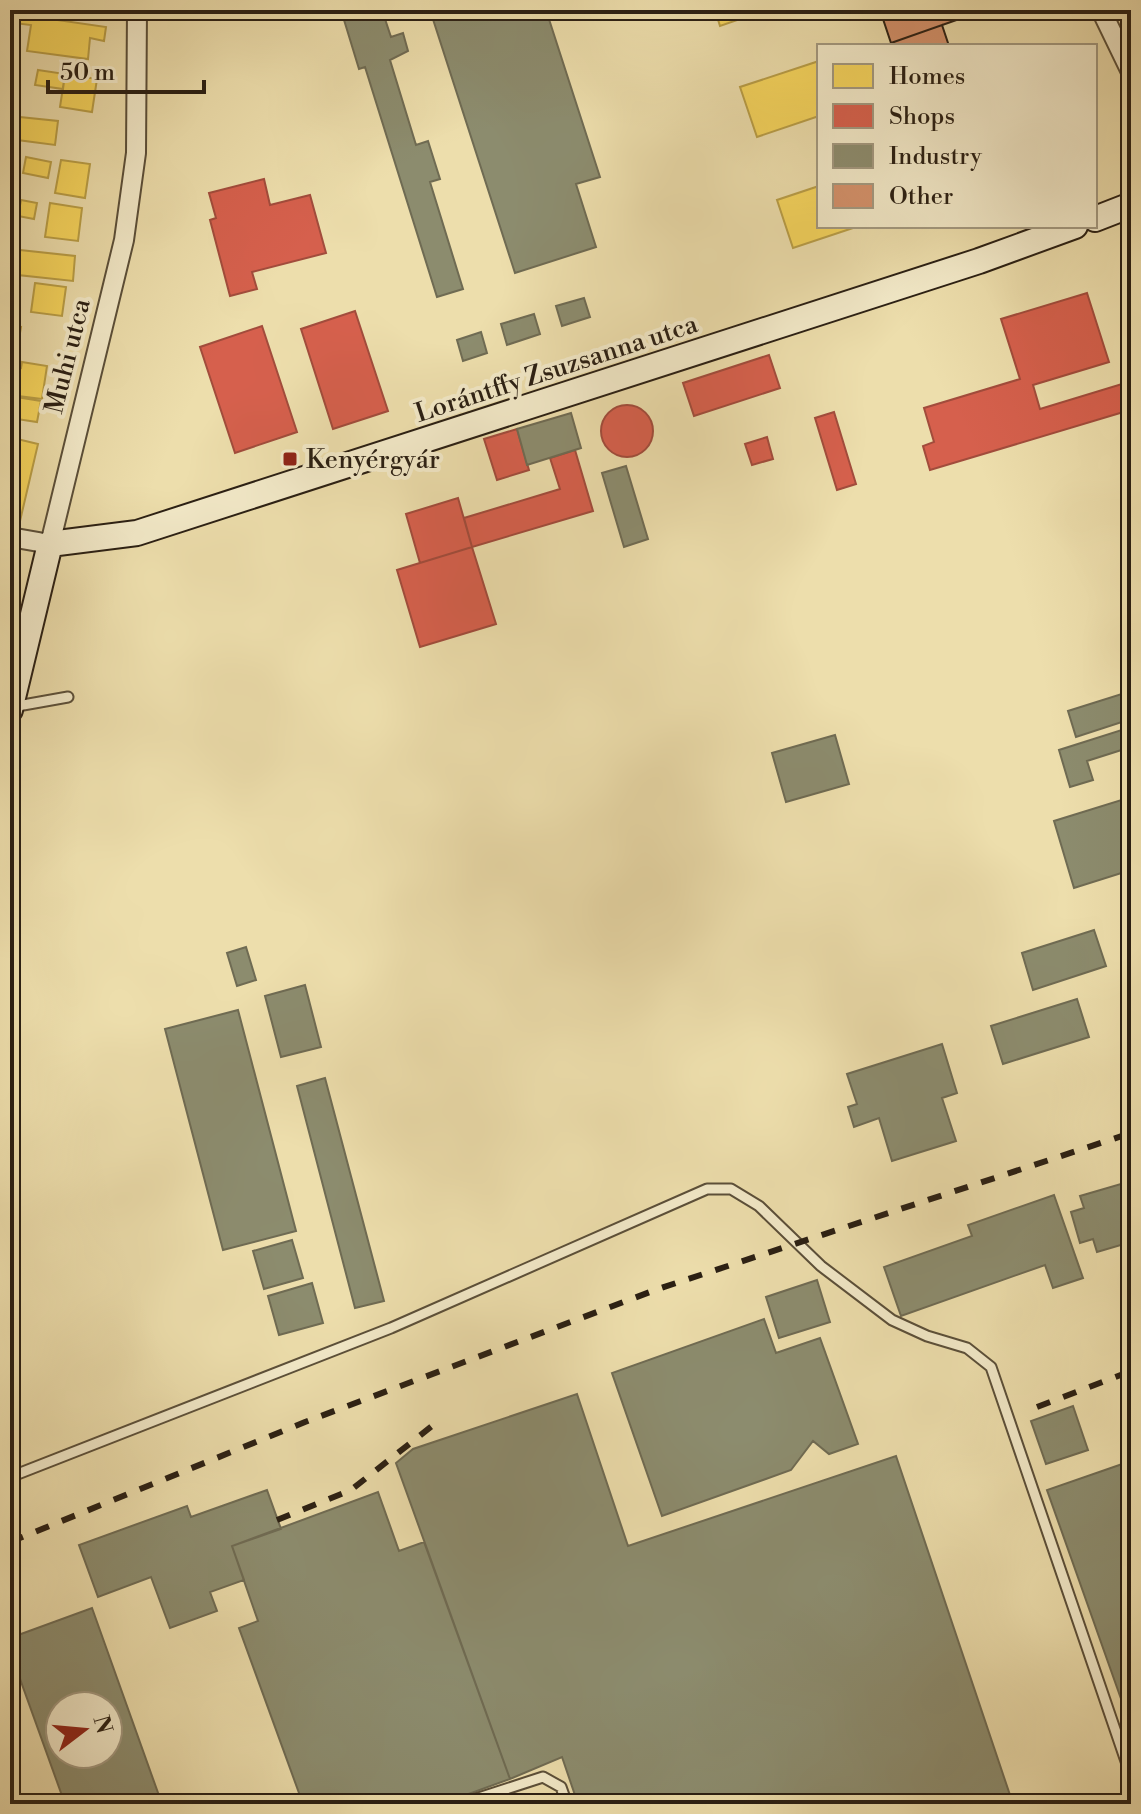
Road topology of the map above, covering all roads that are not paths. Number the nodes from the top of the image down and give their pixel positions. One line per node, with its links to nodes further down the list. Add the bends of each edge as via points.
1 (137, 10): 8 (street, Muhi utca, via 136,153 124,240)
2 (1101, 10): 3 (street)
3 (1131, 72)
4 (1131, 205): 5 (main road)
5 (1097, 218)
6 (1069, 228): 8 (main road, Lorántffy Zsuzsanna utca, via 137,533)
7 (10, 537): 8 (street)
8 (50, 544): 10 (main road, Muhi utca)
9 (68, 697): 10 (lane)
10 (10, 708)
11 (10, 1477): 12 (lane, via 391,1328 707,1189 731,1189 759,1206 821,1266 892,1320 967,1348 991,1367)
12 (1131, 1776)
13 (10, 1798): 14 (lane)
14 (12, 1804)
15 (460, 1804): 16 (lane, via 543,1777 561,1787)
16 (567, 1804)

